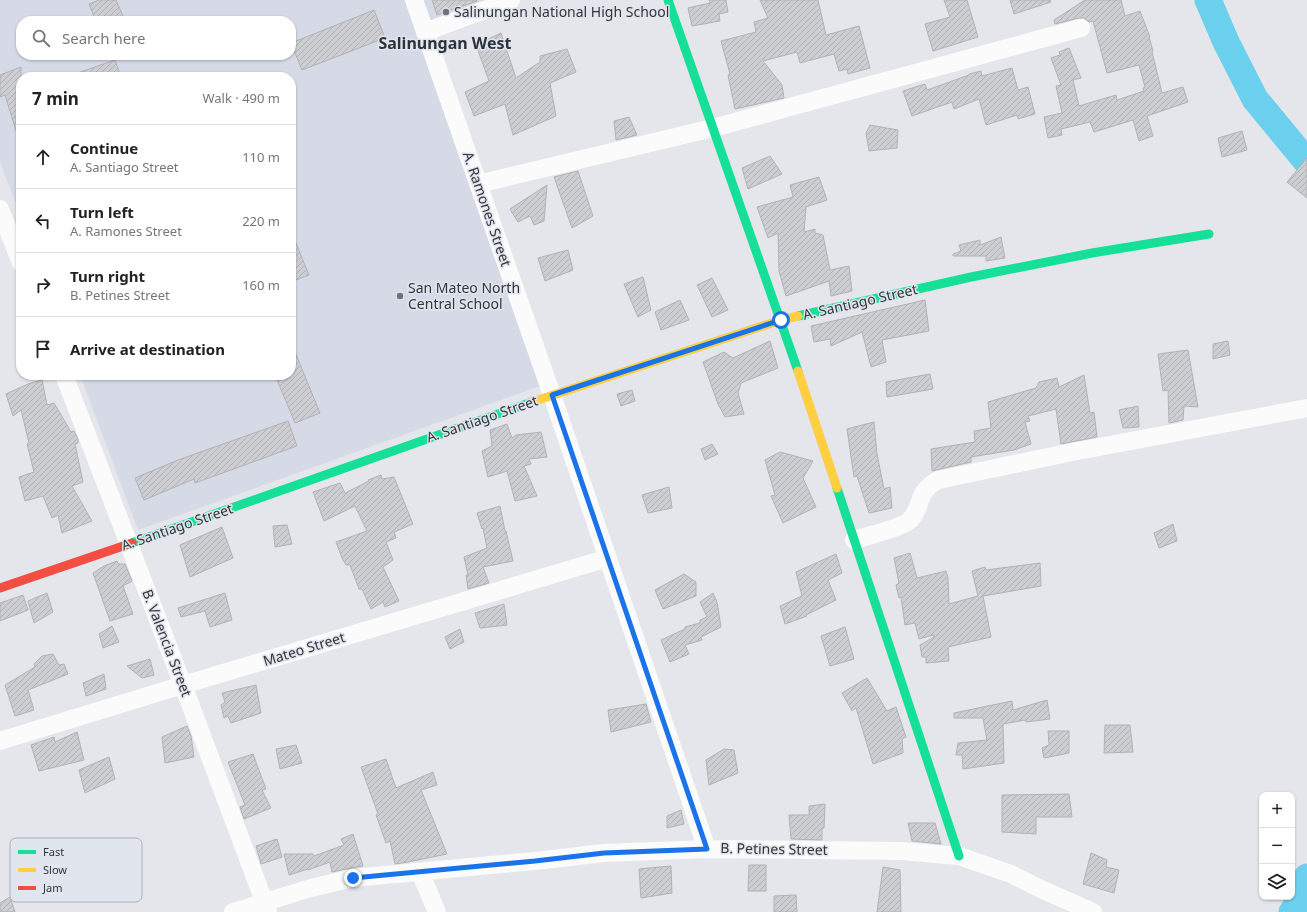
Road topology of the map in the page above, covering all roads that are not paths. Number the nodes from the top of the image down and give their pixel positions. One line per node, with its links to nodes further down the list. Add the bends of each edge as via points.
1 (414, 0): 5 (street, A. Ramones Street)
2 (511, 0): 5 (street)
3 (668, 0): 6 (street)
4 (1081, 28): 6 (street)
5 (425, 32): 7 (street, A. Ramones Street)
6 (713, 128): 7 (street); 11 (street)
7 (478, 184): 13 (street, A. Ramones Street)
8 (0, 209): 10 (street)
9 (1209, 234): 11 (street, A. Santiago Street, via 1092,253 971,277)
10 (16, 250)
11 (781, 320): 13 (street, A. Santiago Street); 15 (street)
12 (66, 380): 16 (street, B. Valencia Street)
13 (552, 395): 16 (street, A. Santiago Street); 17 (street, A. Ramones Street)
14 (1307, 408): 15 (street, via 938,480 922,494 909,521)
15 (854, 540): 22 (street)
16 (129, 544): 18 (street, A. Santiago Street); 19 (street, B. Valencia Street)
17 (608, 558): 19 (street, Mateo Street); 21 (street, A. Ramones Street)
18 (0, 588)
19 (183, 685): 20 (street, Mateo Street); 24 (street, B. Valencia Street)
20 (0, 741)
21 (707, 849): 22 (street, B. Petines Street, via 902,851); 23 (street, B. Petines Street, via 604,853)
22 (959, 856): 27 (street, B. Petines Street, via 1011,874)
23 (420, 872): 24 (street, B. Petines Street, via 353,878 311,888); 26 (street)
24 (266, 907): 25 (street, B. Petines Street)
25 (233, 912)
26 (437, 912)
27 (1093, 912)

